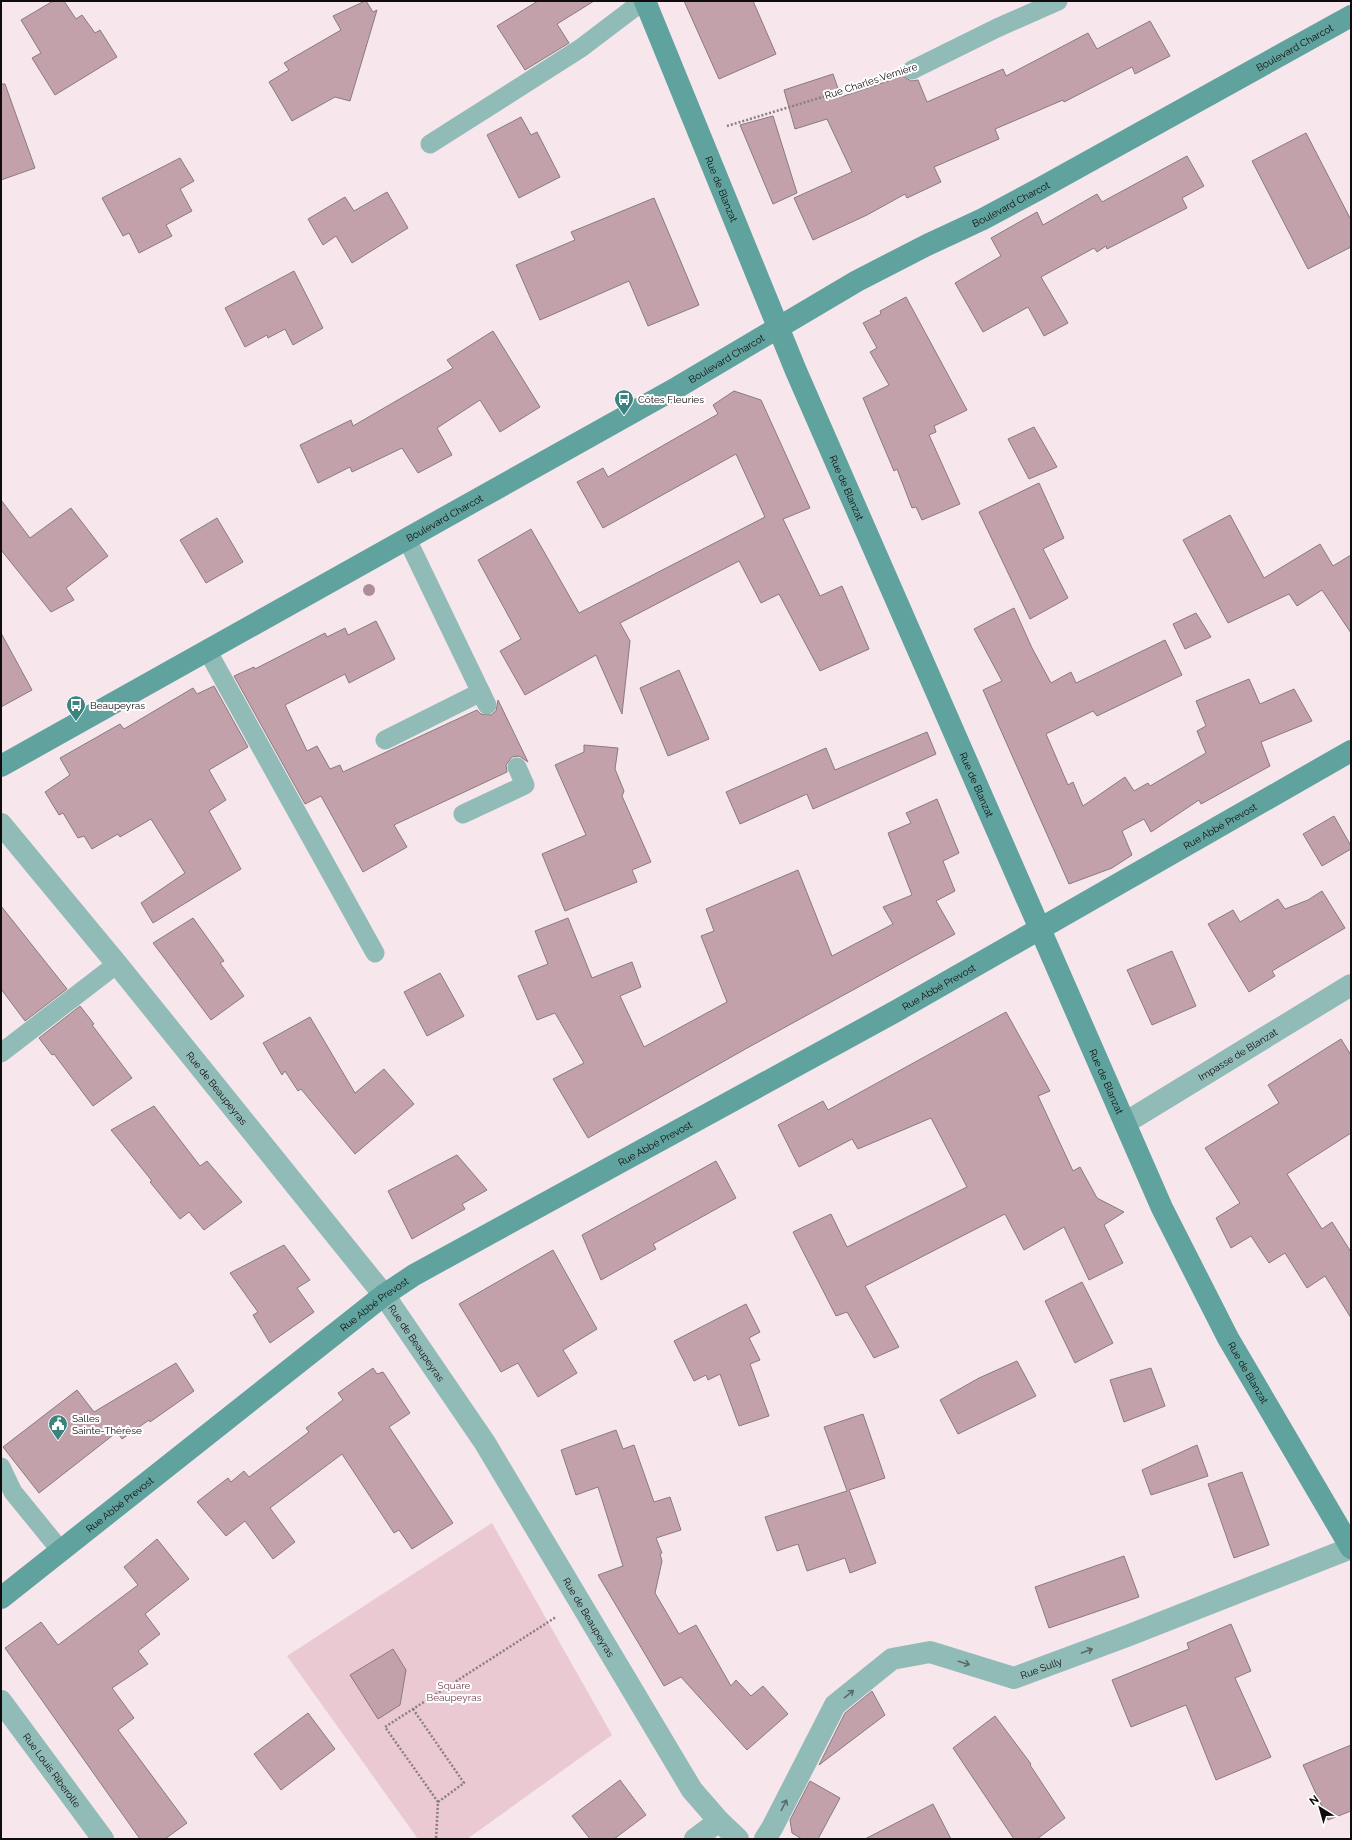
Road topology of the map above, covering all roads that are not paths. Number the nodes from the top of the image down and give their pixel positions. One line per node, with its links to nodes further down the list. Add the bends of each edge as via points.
1 (644, 1): 5 (lane, via 581,48); 6 (street, Rue de Blanzat)
2 (1058, 1): 4 (lane, Rue Charles Vernière)
3 (1351, 16): 6 (street, Boulevard Charcot, via 1032,193 857,281)
4 (912, 70)
5 (430, 144)
6 (778, 327): 7 (street, Boulevard Charcot, via 678,387); 15 (street, Rue de Blanzat)
7 (407, 539): 8 (street, Boulevard Charcot); 9 (lane, via 484,699)
8 (207, 650): 11 (street, Boulevard Charcot); 16 (lane)
9 (385, 740)
10 (1351, 751): 15 (street, Rue Abbé Prevost)
11 (1, 766)
12 (517, 767): 13 (lane, via 525,785)
13 (463, 814)
14 (1, 824): 17 (street, Rue de Beaupeyras)
15 (1041, 929): 20 (street, Rue de Blanzat); 21 (street, Rue Abbé Prevost, via 414,1275)
16 (375, 953)
17 (117, 964): 19 (lane); 21 (street, Rue de Beaupeyras)
18 (1351, 985): 20 (street, Impasse de Blanzat)
19 (1, 1053)
20 (1125, 1122): 23 (street, Rue de Blanzat, via 1162,1208 1228,1338)
21 (384, 1295): 24 (street, Rue Abbé Prevost); 27 (street, Rue de Beaupeyras, via 485,1443 692,1790)
22 (1, 1467): 24 (lane, via 13,1492)
23 (1351, 1548): 31 (street, Rue Sully, one-way to 23, via 835,1705 892,1659 930,1652 1014,1678)
24 (61, 1551): 25 (street, Rue Abbé Prevost)
25 (1, 1598)
26 (1, 1701): 28 (street, Rue Louis Riberolle)
27 (719, 1821): 29 (street); 30 (street, Rue de Beaupeyras)
28 (103, 1839)
29 (695, 1839)
30 (738, 1839)
31 (765, 1839)

